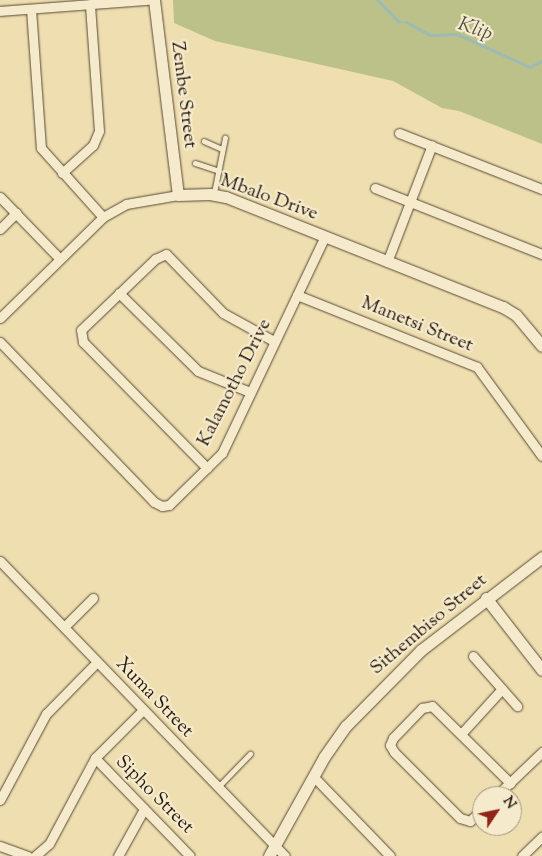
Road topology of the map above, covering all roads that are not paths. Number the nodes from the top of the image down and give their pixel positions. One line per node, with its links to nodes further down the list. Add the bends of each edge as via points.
1 (148, 0): 3 (street)
2 (154, 0): 17 (street, Zembe Street)
3 (90, 4): 4 (street); 13 (street, via 99,131 93,145)
4 (31, 9): 5 (street); 13 (street, via 38,138 45,154)
5 (0, 11)
6 (399, 133): 9 (street)
7 (226, 138): 10 (lane)
8 (204, 141): 10 (lane)
9 (432, 145): 15 (street); 19 (street)
10 (222, 149): 12 (lane)
11 (195, 163): 12 (lane)
12 (220, 171): 16 (lane)
13 (62, 173): 21 (street)
14 (375, 188): 19 (street)
15 (542, 189)
16 (214, 194): 17 (street, Mbalo Drive); 23 (street, Mbalo Drive)
17 (178, 195): 21 (street, Mbalo Drive, via 126,204)
18 (0, 197): 20 (street)
19 (411, 202): 24 (street); 26 (street)
20 (16, 213): 22 (street); 25 (street)
21 (103, 217): 25 (street, Mbalo Drive)
22 (0, 230)
23 (325, 236): 26 (street, Mbalo Drive); 28 (street, Kalamotho Drive)
24 (542, 254)
25 (60, 259): 29 (street, Mbalo Drive)
26 (388, 262): 32 (street, Mbalo Drive, via 503,307 516,315)
27 (119, 293): 30 (street, via 155,259 166,254 227,316); 33 (street, via 198,371); 35 (street, via 81,330 83,342)
28 (297, 295): 30 (street, Kalamotho Drive); 34 (street, Manetsi Street, via 477,367)
29 (0, 318)
30 (274, 341): 33 (street, Kalamotho Drive)
31 (0, 342): 35 (street, Kalamotho Drive, via 158,505 173,502)
32 (542, 346)
33 (250, 392): 35 (street, Kalamotho Drive, via 222,453)
34 (542, 456)
35 (207, 468)
36 (542, 558): 39 (street, Sithembiso Street)
37 (0, 562): 40 (street, Xuma Street)
38 (93, 598): 40 (street)
39 (486, 598): 43 (street); 51 (street, Sithembiso Street, via 392,676 346,726)
40 (64, 628): 42 (street, Xuma Street)
41 (473, 656): 44 (street)
42 (97, 662): 46 (street, Xuma Street); 55 (street, via 46,714)
43 (542, 670)
44 (502, 690): 45 (street); 47 (street)
45 (517, 706)
46 (143, 710): 50 (street); 54 (street, Xuma Street)
47 (460, 734): 52 (street); 57 (street, via 436,709 428,706 393,738 390,745 460,818)
48 (542, 752): 52 (street)
49 (250, 754): 54 (lane)
50 (95, 758): 56 (street, Sipho Street); 62 (street, via 49,844)
51 (313, 776): 59 (street, Sithembiso Street); 67 (street)
52 (510, 783): 53 (street)
53 (507, 786)
54 (218, 787): 59 (street, Xuma Street)
55 (0, 800)
56 (144, 809): 63 (street); 64 (street, Sipho Street)
57 (472, 819)
58 (542, 837): 68 (street)
59 (275, 845): 65 (street, Sithembiso Street); 66 (street, Xuma Street)
60 (0, 846): 61 (street)
61 (28, 856)
62 (35, 856)
63 (118, 856)
64 (190, 856)
65 (269, 856)
66 (285, 856)
67 (390, 856)
68 (522, 856)

